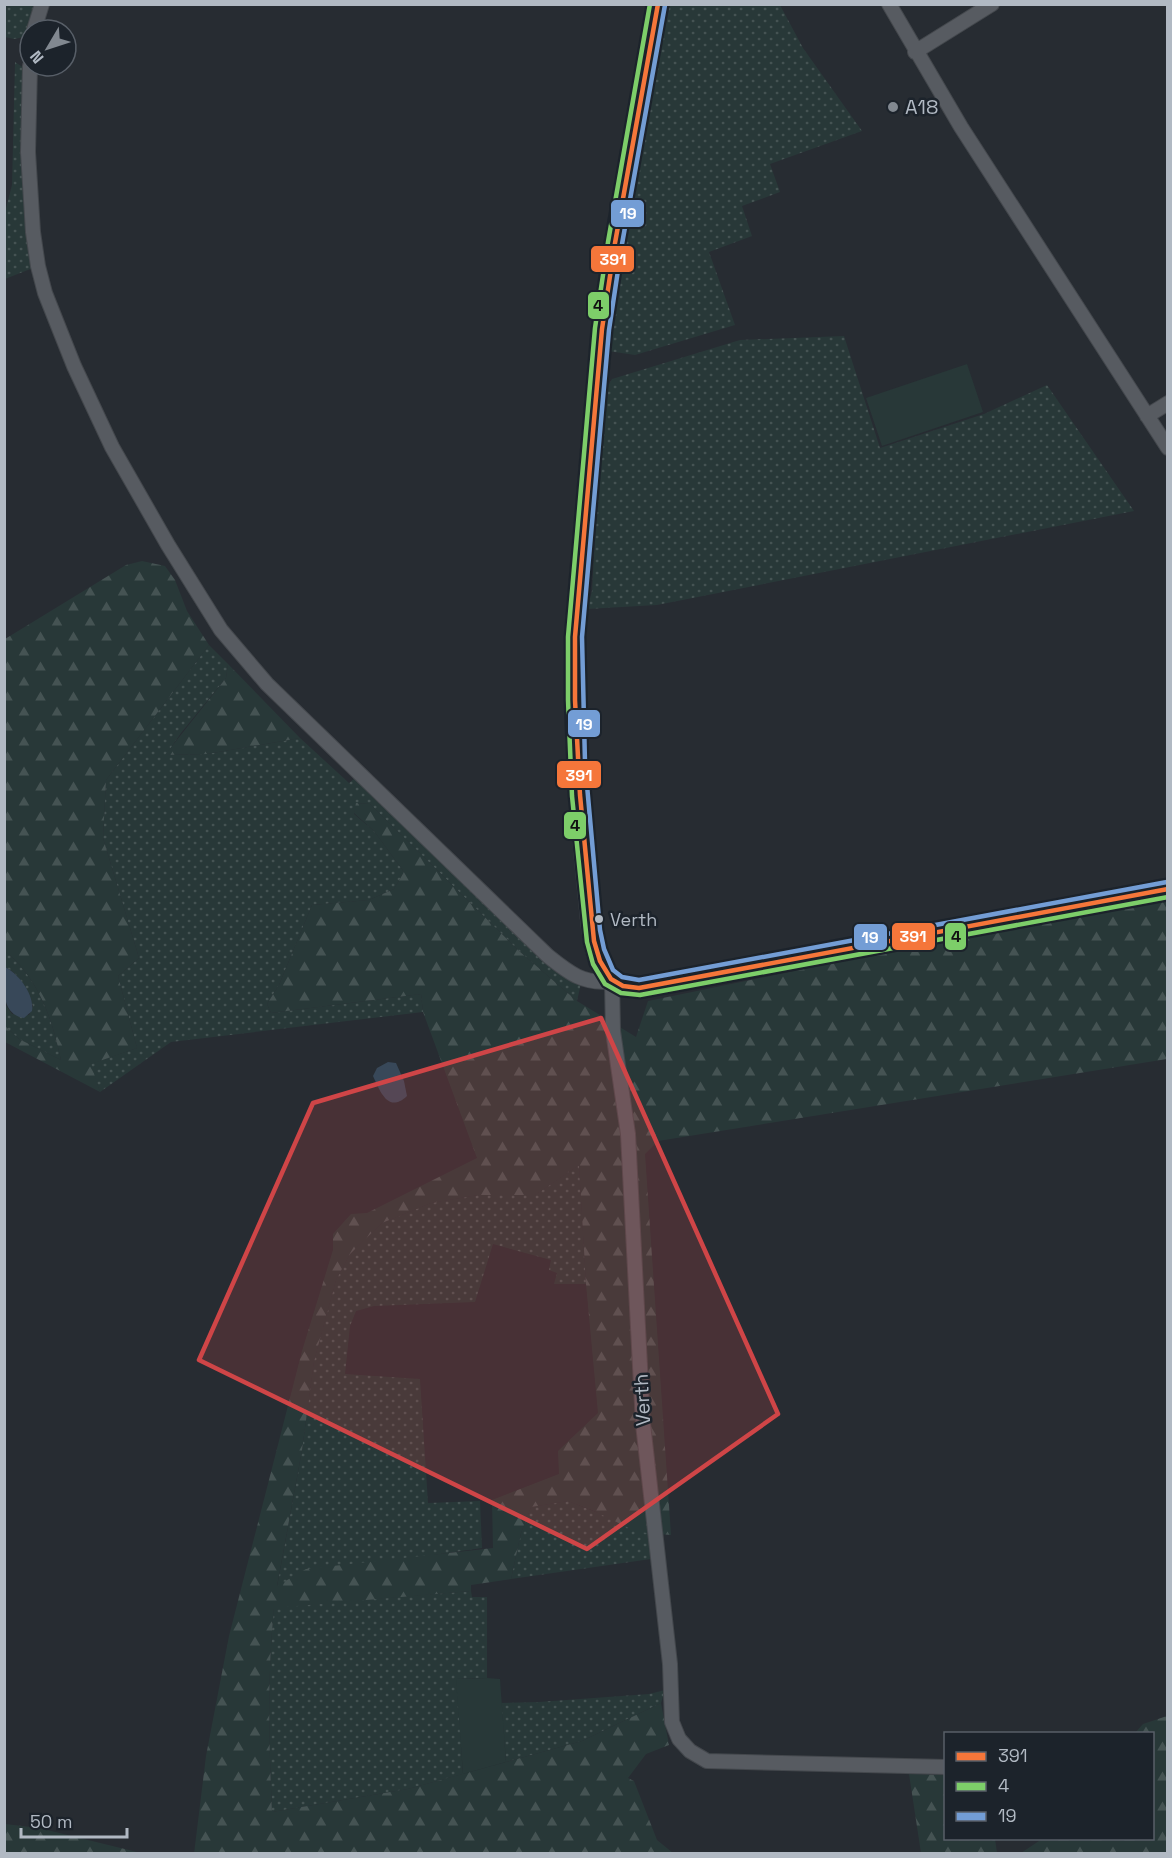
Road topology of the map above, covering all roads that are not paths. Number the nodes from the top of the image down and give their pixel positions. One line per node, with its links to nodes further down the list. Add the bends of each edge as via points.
1 (658, 4): 10 (street, Verth, via 602,329 575,637 574,687 585,859 598,956)
2 (889, 4): 4 (street)
3 (992, 4): 4 (street)
4 (915, 52): 7 (street)
5 (30, 78): 10 (street, via 28,163 33,232 45,293 112,447 221,630 267,684 548,956 582,979 596,984)
6 (1167, 403): 7 (street)
7 (1147, 416): 8 (street)
8 (1167, 448)
9 (1167, 889): 10 (street, via 639,988)
10 (612, 981): 11 (street, Verth, via 613,1030 628,1134 643,1424 672,1722 679,1739 707,1761)
11 (944, 1767)

